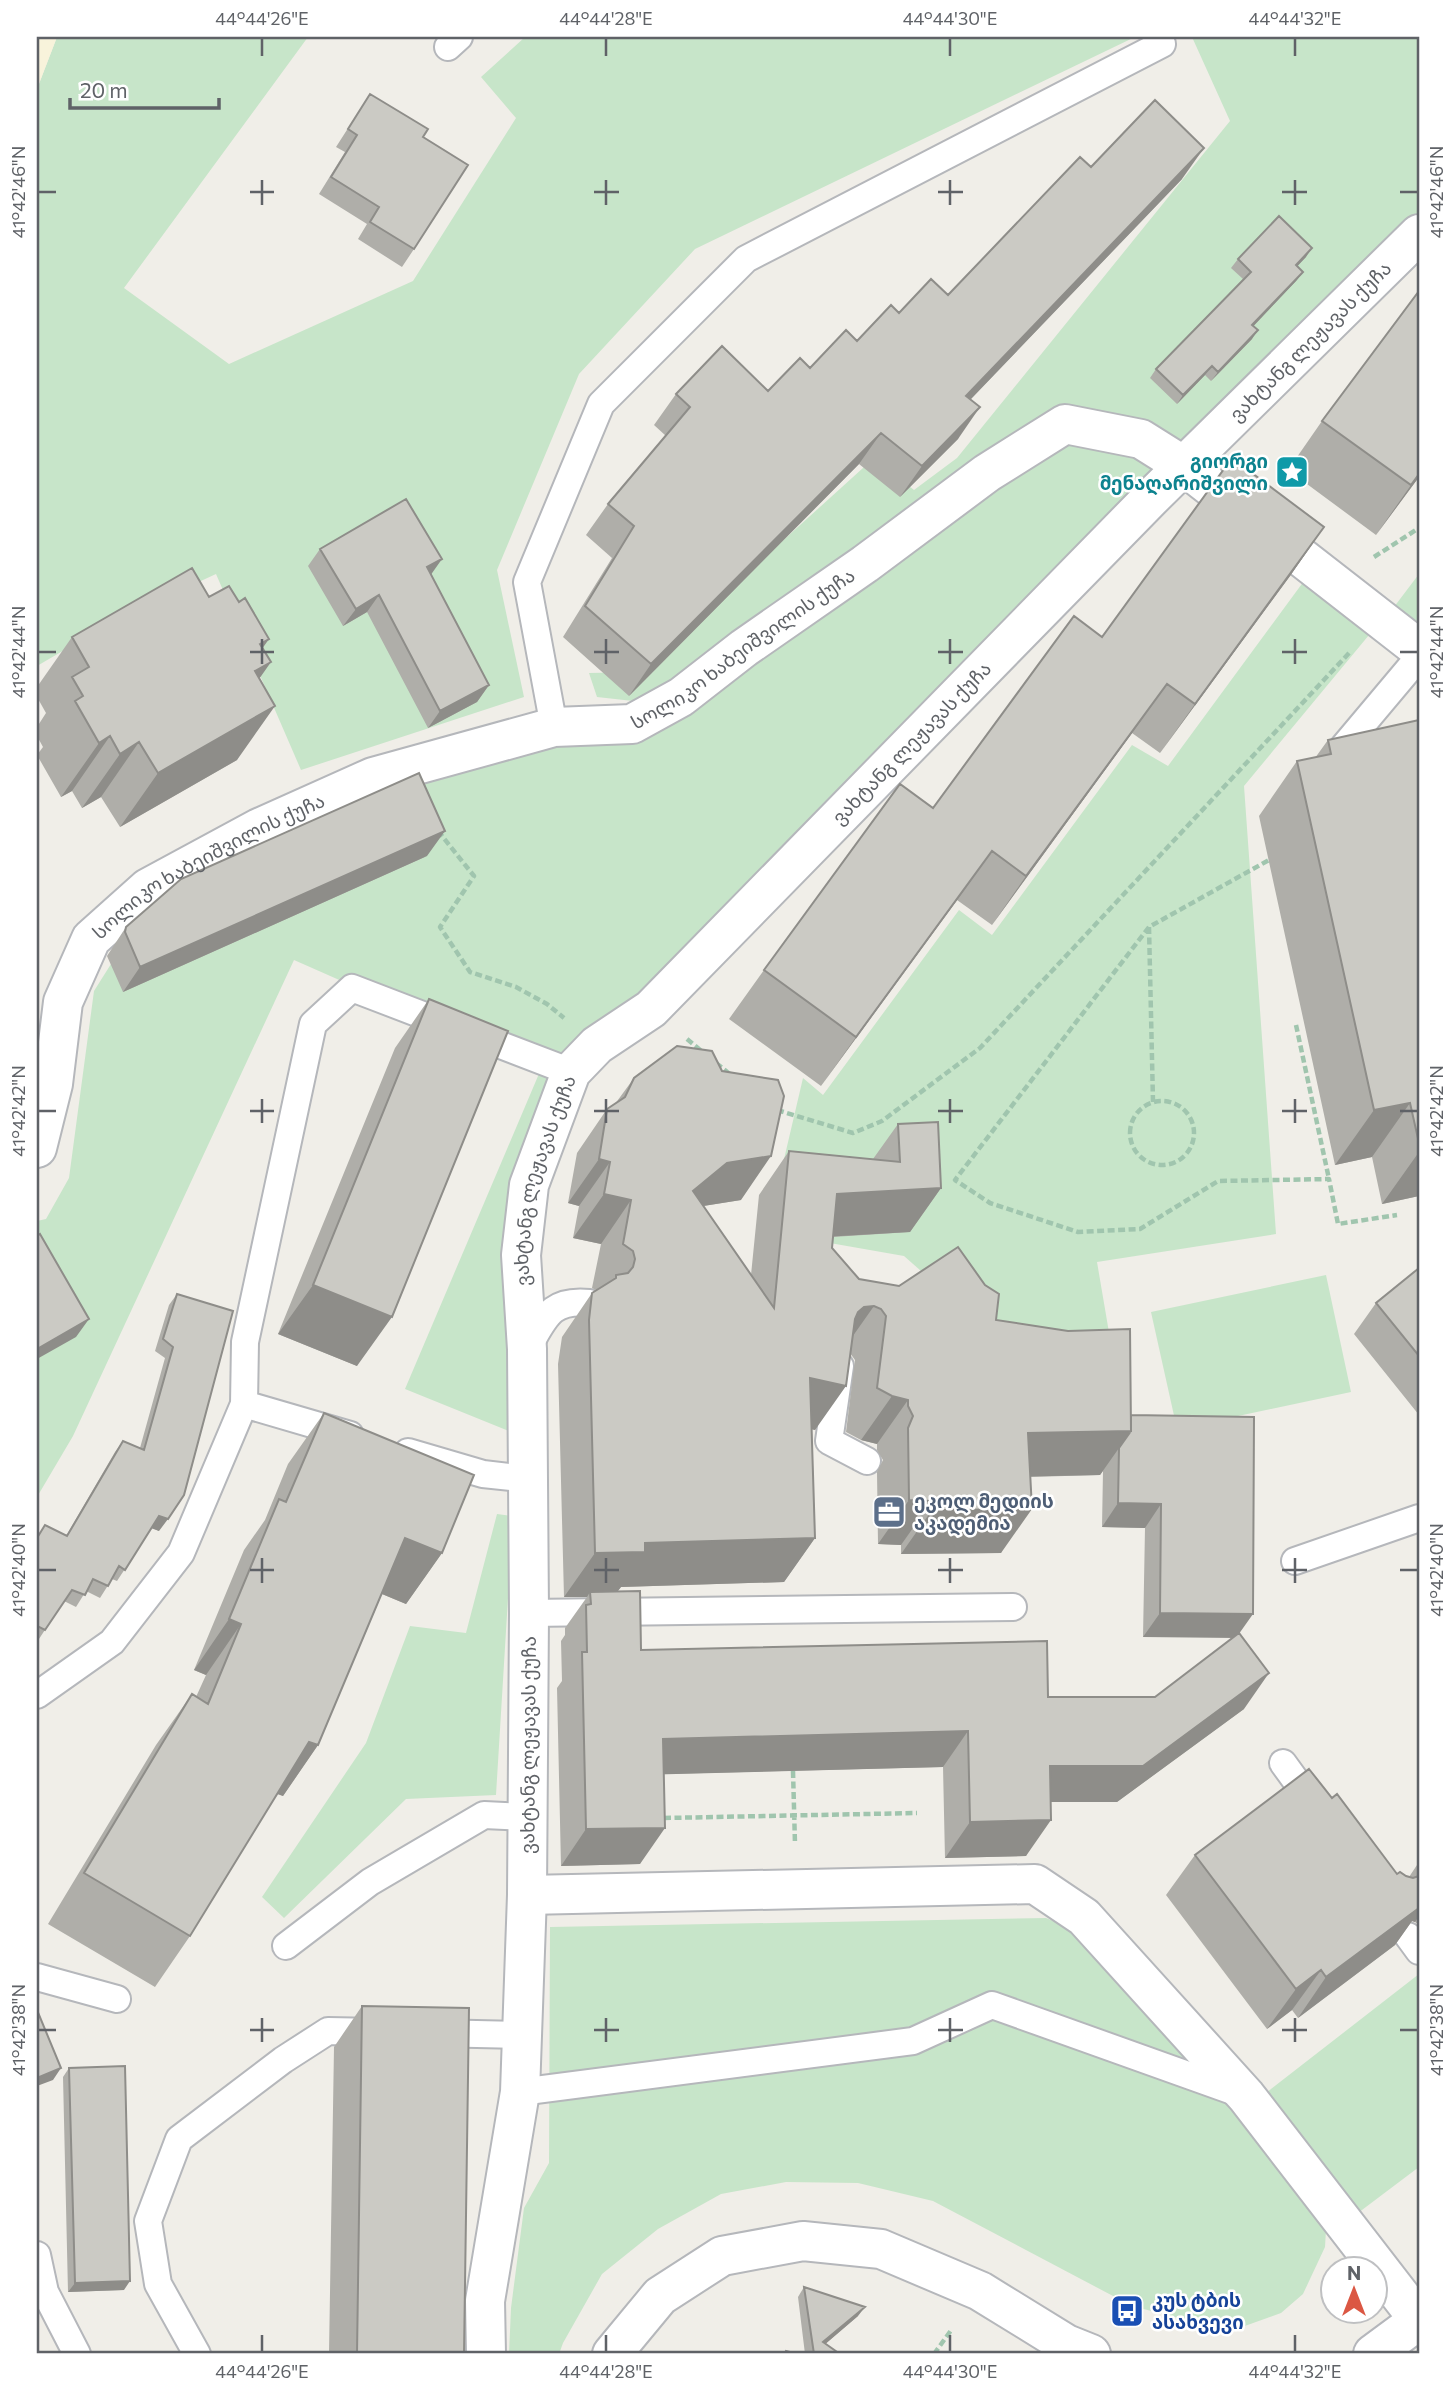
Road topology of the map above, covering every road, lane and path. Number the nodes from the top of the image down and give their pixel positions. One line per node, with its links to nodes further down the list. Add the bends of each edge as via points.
1 (1162, 44): 7 (lane, via 746,259 601,404 527,582)
2 (1419, 234): 3 (street, ვახტანგ ლეჟავას ქუჩა)
3 (1184, 466): 4 (street, სოლიკო ხაბეიშვილის ქუჩა); 7 (street, სოლიკო ხაბეიშვილის ქუჩა, via 1142,439 1065,424 987,473 681,697 632,724); 12 (street, ვახტანგ ლეჟავას ქუჩა)
4 (1381, 619): 5 (street, სოლიკო ხაბეიშვილის ქუჩა); 18 (path, via 980,1048 882,1121 853,1133)
5 (1419, 649)
6 (1419, 657): 8 (lane)
7 (554, 727): 9 (street, სოლიკო ხაბეიშვილის ქუჩა)
8 (1335, 757)
9 (407, 768): 14 (path, via 418,807 474,876 440,927 471,972 516,987 547,1004); 19 (street, სოლიკო ხაბეიშვილის ქუჩა, via 373,777 247,834 148,888 91,939 63,1002 53,1084)
10 (1269, 860): 11 (path)
11 (1149, 927): 17 (path); 20 (path, via 955,1180 990,1203 1078,1232 1140,1229 1218,1181)
12 (651, 1009): 14 (street, ვახტანგ ლეჟავას ქუჩა); 16 (path)
13 (1296, 1025): 20 (path)
14 (597, 1045): 15 (street, ვახტანგ ლეჟავას ქუჩა)
15 (571, 1072): 23 (street, ვახტანგ ლეჟავას ქუჩა, via 529,1185 521,1255); 25 (lane, via 352,988 313,1024 245,1342)
16 (741, 1084)
17 (1153, 1102): 17 (path, via 1136,1112 1130,1141 1141,1158 1171,1164 1189,1151 1194,1130 1184,1110 1164,1101)
18 (772, 1108)
19 (37, 1148)
20 (1329, 1180): 21 (path, via 1339,1224)
21 (1397, 1215)
22 (589, 1303): 23 (lane, via 558,1305)
23 (527, 1349): 27 (street, ვახტანგ ლეჟავას ქუჩა)
24 (839, 1364): 26 (lane, via 829,1441)
25 (244, 1404): 27 (lane, via 483,1474); 32 (lane, via 181,1553 112,1643)
26 (867, 1461)
27 (528, 1479): 31 (street, ვახტანგ ლეჟავას ქუჩა)
28 (1419, 1518): 29 (lane)
29 (1294, 1561)
30 (1013, 1607): 31 (lane)
31 (529, 1613): 37 (street, ვახტანგ ლეჟავას ქუჩა)
32 (37, 1695)
33 (1283, 1763): 39 (lane)
34 (793, 1772): 36 (path)
35 (917, 1813): 36 (path)
36 (794, 1815): 38 (path); 40 (path)
37 (527, 1817): 41 (street, ვახტანგ ლეჟავას ქუჩა); 42 (lane, via 484,1815 369,1882)
38 (664, 1818)
39 (1330, 1828)
40 (795, 1849)
41 (527, 1895): 45 (street, ვახტანგ ლეჟავას ქუჩა); 47 (street, via 1035,1884 1084,1917)
42 (286, 1946)
43 (37, 1978): 44 (lane)
44 (117, 1999)
45 (522, 2035): 46 (street, ვახტანგ ლეჟავას ქუჩა); 51 (lane, via 328,2031 179,2138 148,2221 158,2284)
46 (520, 2092): 47 (lane, via 914,2041 992,2006); 52 (street, ვახტანგ ლეჟავას ქუჩა, via 485,2301)
47 (1246, 2096): 49 (street)
48 (37, 2255): 50 (lane, via 45,2291)
49 (1419, 2320): 55 (street)
50 (77, 2354)
51 (197, 2354)
52 (486, 2354)
53 (612, 2354): 54 (street, via 660,2297 722,2256 803,2241 881,2249 980,2291 1066,2344)
54 (1091, 2354)
55 (1373, 2354)

